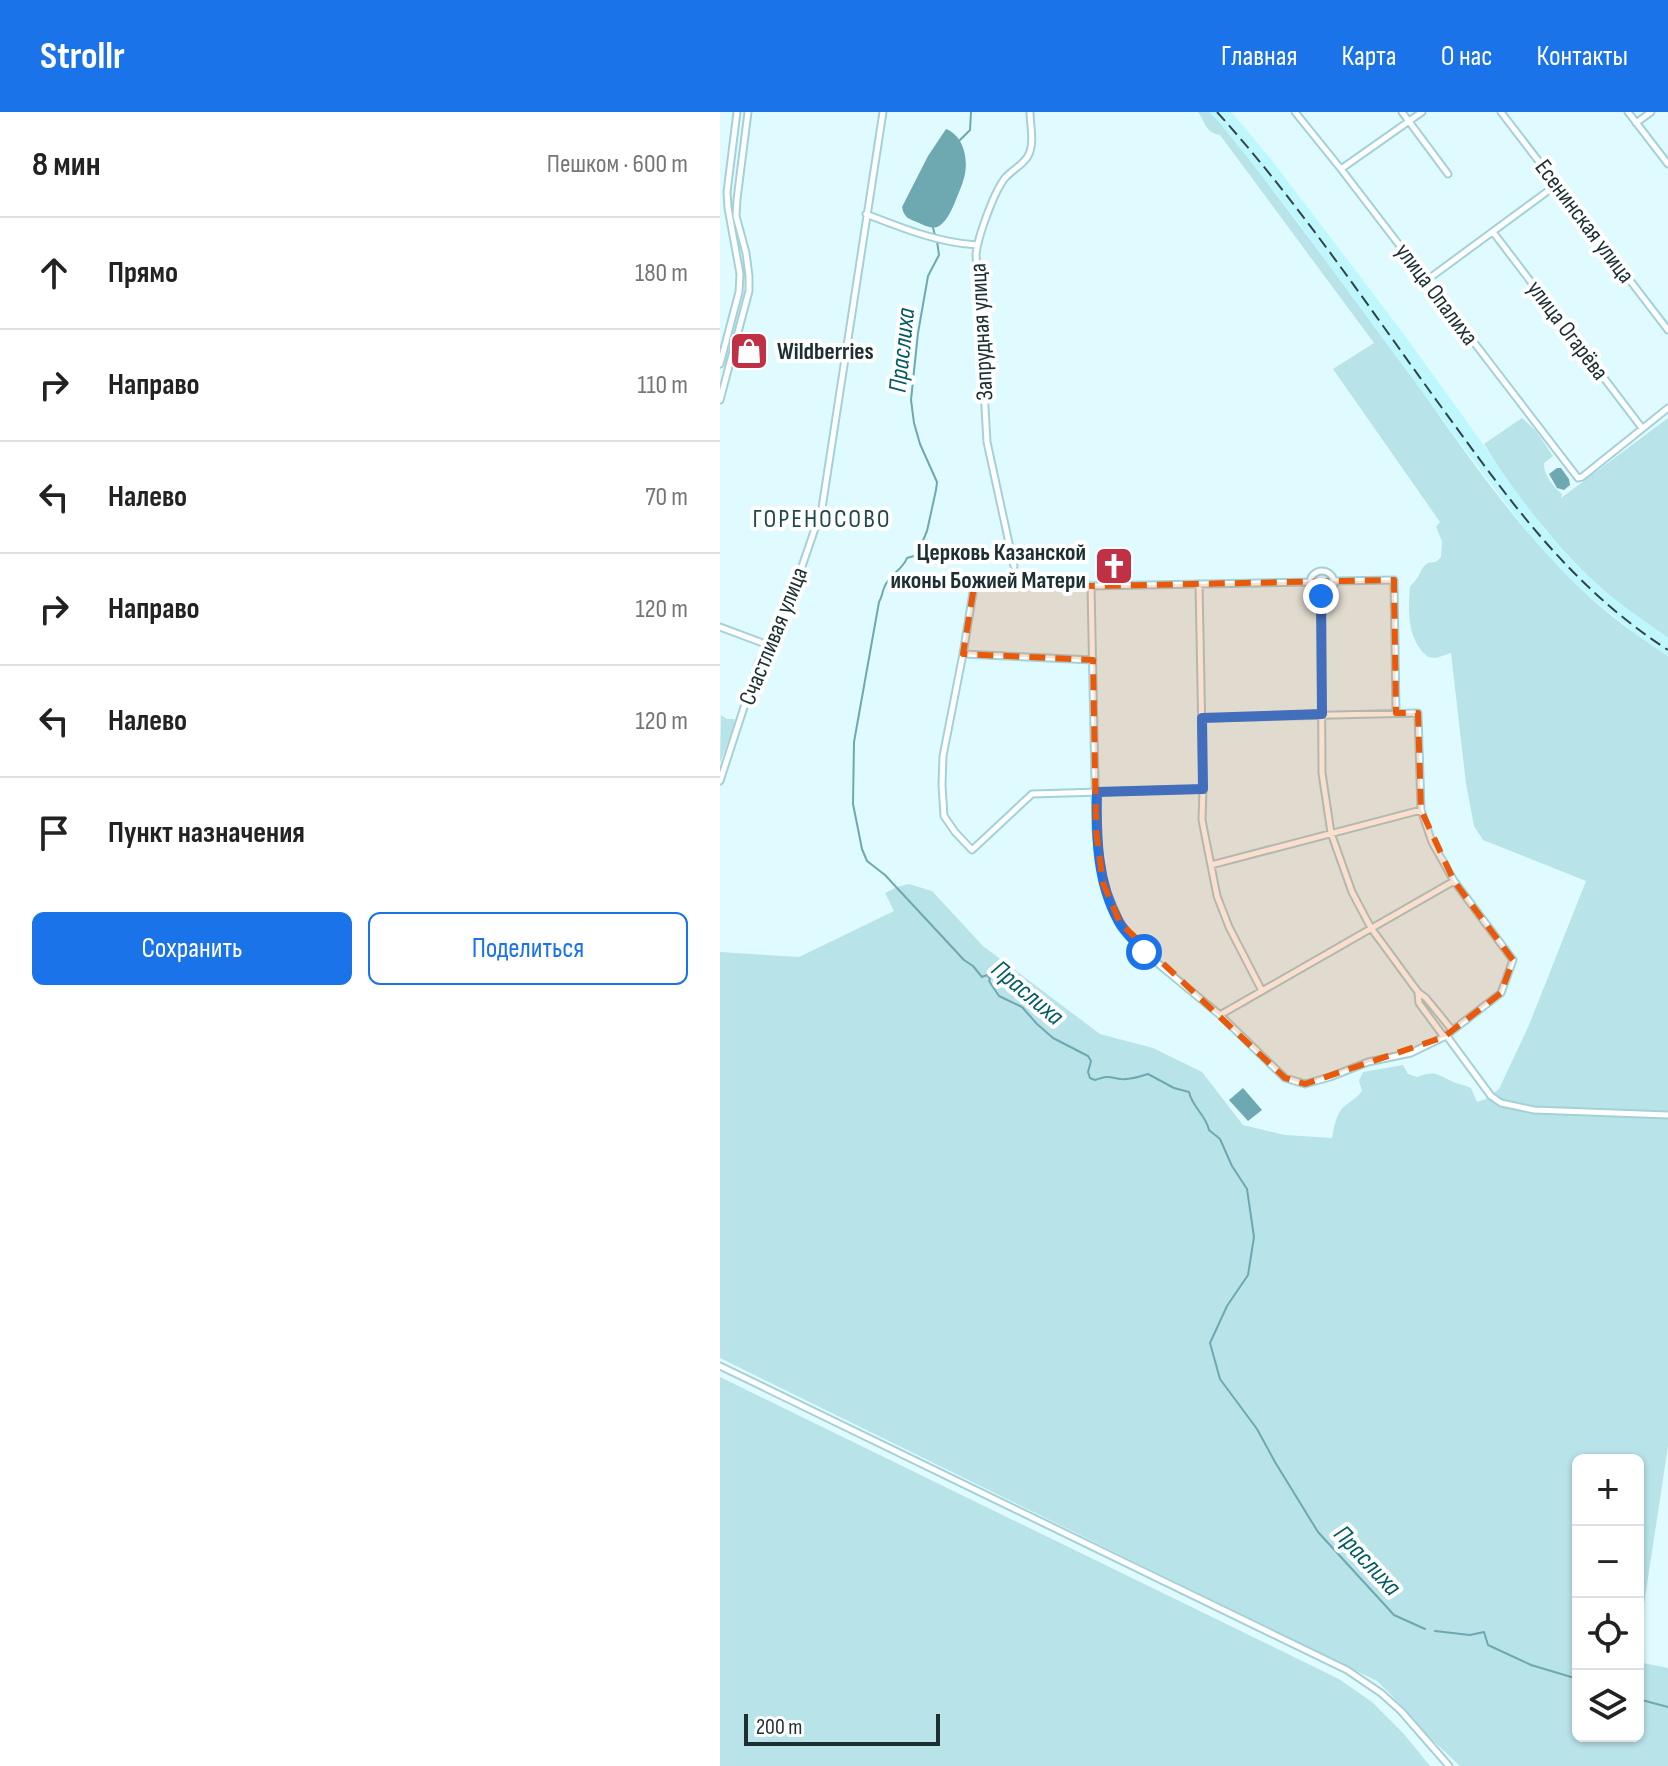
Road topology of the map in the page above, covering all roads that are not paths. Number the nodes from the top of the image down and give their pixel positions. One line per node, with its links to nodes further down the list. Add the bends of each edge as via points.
1 (737, 112): 22 (street, via 727,192 740,284)
2 (748, 112): 23 (street, via 736,216 749,291)
3 (883, 112): 17 (street, Счастливая улица)
4 (1030, 112): 19 (street, Запрудная улица, via 1029,155 1004,178)
5 (1295, 112): 14 (street, улица Опалиха)
6 (1402, 112): 11 (street)
7 (1422, 112): 11 (street)
8 (1501, 112): 16 (street, Есенинская улица)
9 (1628, 112): 12 (street)
10 (1651, 112): 12 (street)
11 (1409, 121): 14 (street); 15 (street)
12 (1636, 123): 13 (street)
13 (1668, 164)
14 (1341, 169): 20 (street, улица Опалиха)
15 (1448, 174)
16 (1556, 185): 18 (street); 21 (street, Есенинская улица)
17 (866, 214): 19 (street); 33 (street, Счастливая улица, via 822,508)
18 (1493, 232): 20 (street); 25 (street, улица Огарёва)
19 (977, 245): 26 (street, Запрудная улица, via 987,442)
20 (1427, 280): 25 (street, улица Опалиха, via 1578,478)
21 (1668, 330)
22 (720, 364)
23 (720, 400)
24 (1668, 408): 25 (street)
25 (1642, 428)
26 (1014, 566)
27 (1335, 581): 28 (street, via 1332,574 1318,571); 31 (street, via 1334,589); 36 (street, via 1394,580)
28 (1310, 582): 29 (street); 31 (street)
29 (1199, 584): 30 (street); 38 (street)
30 (1091, 586): 34 (street, via 975,580); 35 (street)
31 (1321, 596): 37 (street)
32 (720, 627): 33 (street)
33 (768, 645): 39 (street, Счастливая улица)
34 (963, 654): 35 (street); 41 (street, via 943,756 944,816 972,850 1032,794)
35 (1093, 660): 41 (street)
36 (1396, 713): 37 (street); 42 (street, via 1418,713)
37 (1322, 714): 38 (street); 43 (street, via 1322,773)
38 (1202, 718): 40 (street)
39 (720, 781)
40 (1203, 789): 41 (street); 44 (street, via 1202,820)
41 (1097, 792): 49 (street, via 1103,883 1120,923 1144,952)
42 (1421, 810): 43 (street); 45 (street)
43 (1331, 833): 44 (street); 46 (street)
44 (1211, 865): 47 (street, via 1229,927)
45 (1454, 881): 46 (street); 50 (street, via 1513,960 1501,993)
46 (1371, 928): 47 (street); 48 (street)
47 (1262, 991): 49 (street)
48 (1418, 992): 50 (street); 50 (street, via 1419,1003)
49 (1220, 1015): 50 (street, via 1285,1078 1305,1084 1411,1053)
50 (1447, 1034): 51 (street, via 1501,1103 1534,1110)
51 (1668, 1115)
52 (720, 1366): 53 (street, via 1347,1670 1401,1711)
53 (1449, 1766)

